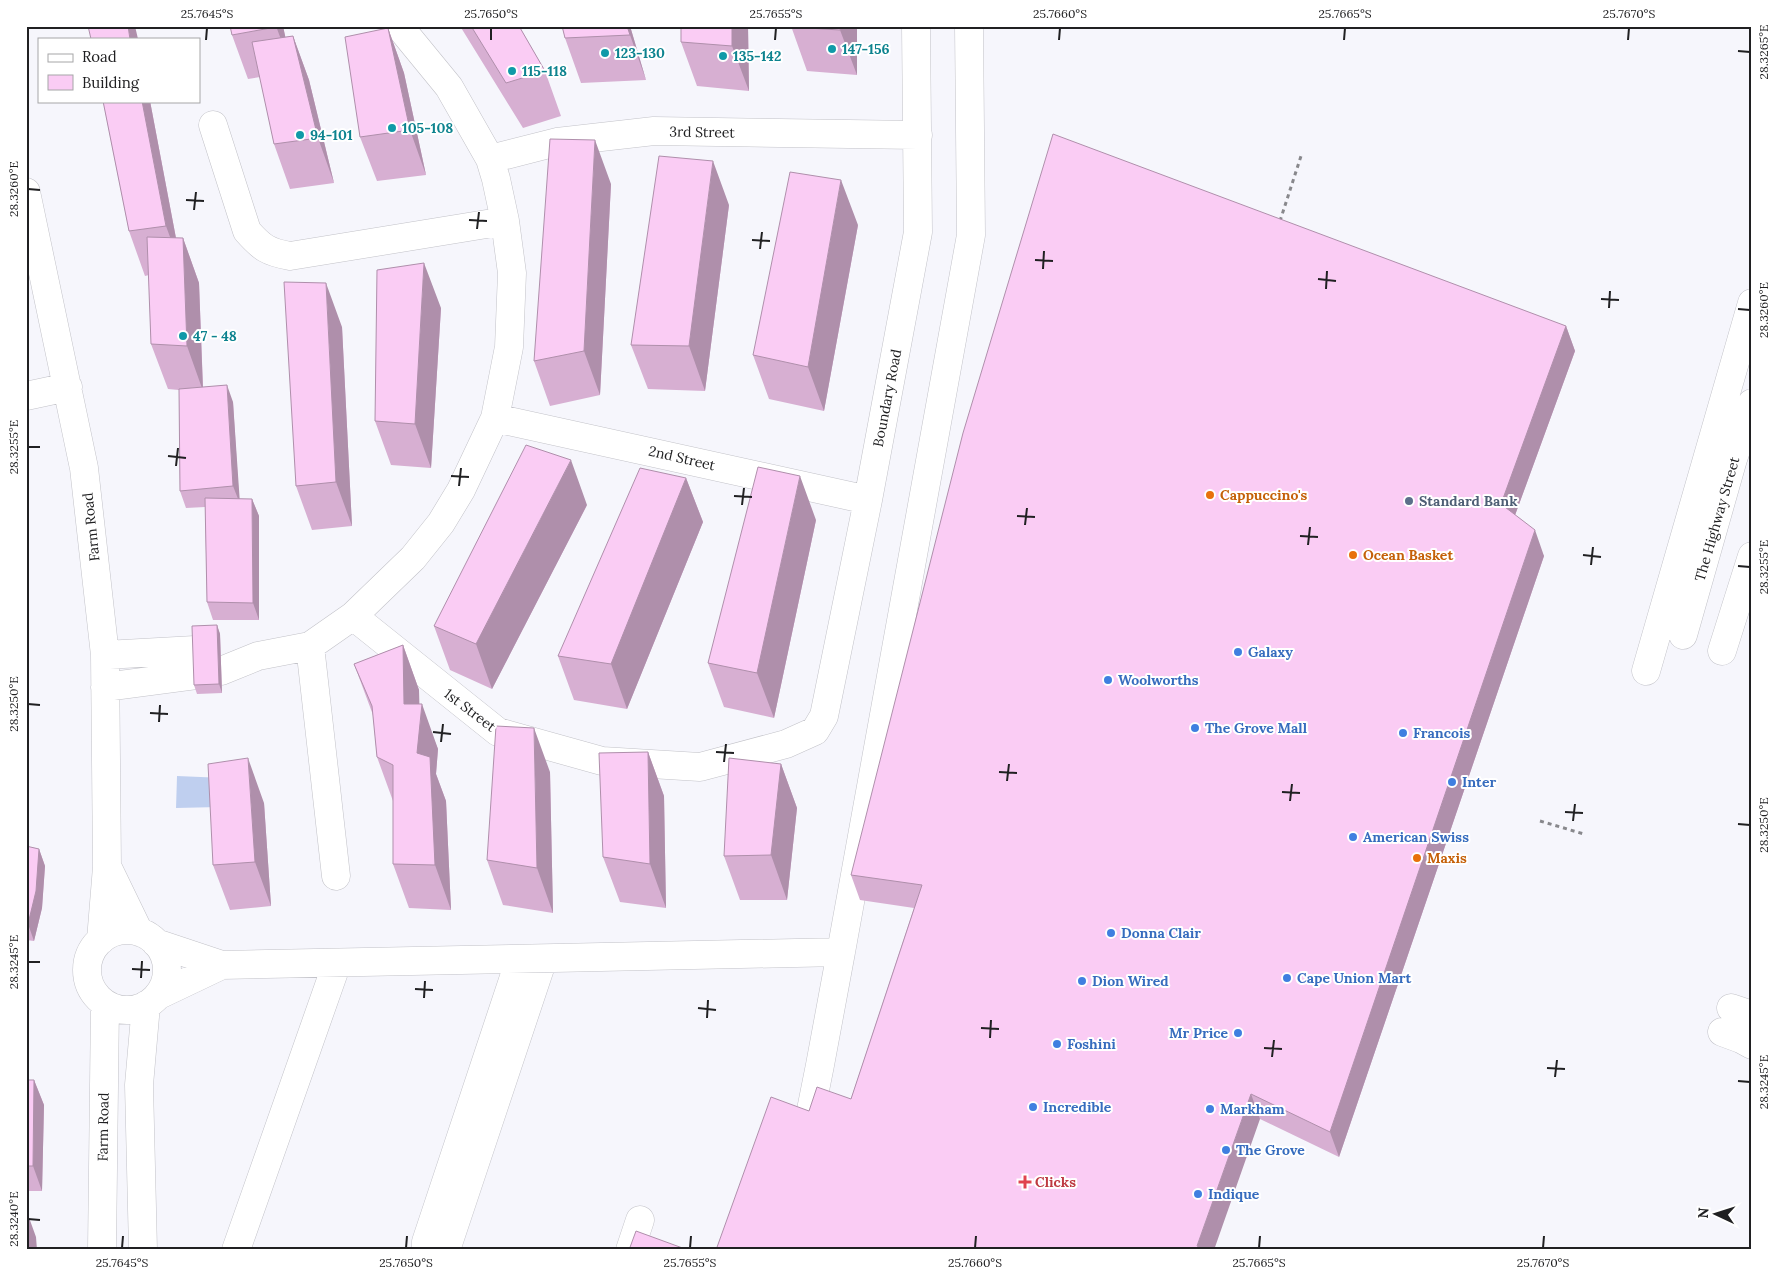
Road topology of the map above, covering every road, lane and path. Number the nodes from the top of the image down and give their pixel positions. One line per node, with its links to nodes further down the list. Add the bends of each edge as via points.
1 (399, 26): 7 (street, via 449,87)
2 (916, 26): 5 (street, Boundary Road)
3 (969, 26): 33 (street, via 971,235)
4 (213, 125): 9 (street, via 248,231 258,244 271,252 290,256)
5 (918, 135): 7 (street, 3rd Street, via 654,132 557,142); 16 (street, Boundary Road, via 918,232)
6 (1302, 153): 10 (path)
7 (490, 159): 9 (street)
8 (26, 192): 12 (street, Farm Road)
9 (505, 221): 15 (street, via 512,274 509,347)
10 (1277, 229)
11 (1752, 303): 24 (street)
12 (68, 387): 13 (street); 22 (street, Farm Road, via 84,468)
13 (26, 396)
14 (1752, 403): 19 (street, The Highway Street)
15 (496, 418): 16 (street, 2nd Street); 18 (street, via 441,523 413,558)
16 (868, 500): 26 (street, Boundary Road, via 824,716 815,731)
17 (1752, 556): 21 (street)
18 (353, 616): 20 (street); 26 (street, 1st Street, via 498,732 602,761 700,767)
19 (1683, 636)
20 (310, 646): 23 (street); 30 (street)
21 (1722, 651)
22 (105, 655): 23 (street); 25 (street, Farm Road)
23 (199, 662): 25 (street)
24 (1646, 671)
25 (105, 687): 29 (street, Farm Road)
26 (786, 744)
27 (1540, 821): 28 (path)
28 (1584, 834)
29 (107, 867): 31 (street, Farm Road); 32 (street, Farm Road)
30 (336, 876)
31 (147, 938): 32 (street, via 131,931 115,933); 36 (street); 37 (street, via 161,949 167,964 166,980)
32 (101, 940): 38 (street, via 90,955 88,973 92,990)
33 (841, 952): 34 (street); 41 (street)
34 (532, 959): 35 (street); 43 (street)
35 (337, 963): 36 (street); 46 (street)
36 (222, 965): 37 (street)
37 (152, 1000): 38 (street, via 125,1011); 45 (street, via 139,1085)
38 (105, 1004): 44 (street, Farm Road)
39 (1735, 1018): 40 (street, via 1741,1039)
40 (1752, 1046)
41 (810, 1115)
42 (640, 1220): 47 (street)
43 (436, 1248)
44 (102, 1250)
45 (142, 1250)
46 (236, 1250)
47 (630, 1250)

